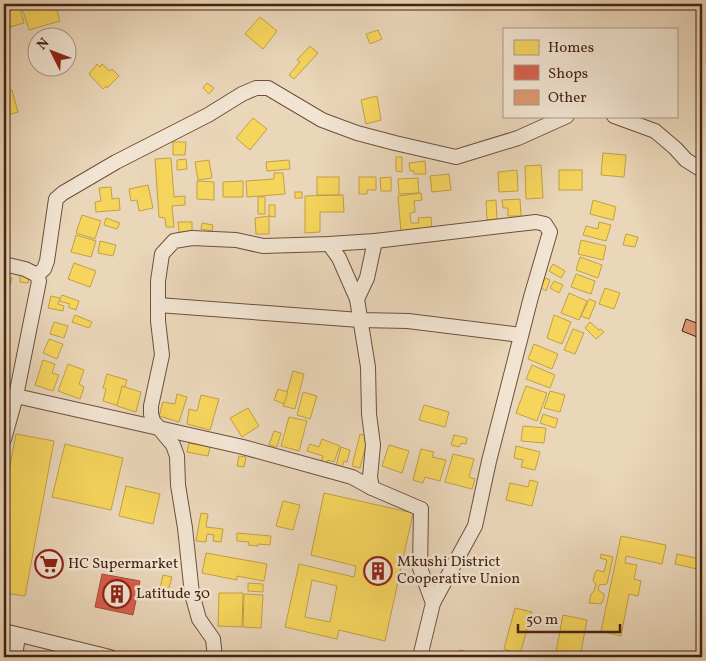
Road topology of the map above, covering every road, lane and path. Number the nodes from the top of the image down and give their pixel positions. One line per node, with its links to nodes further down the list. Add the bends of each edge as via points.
1 (563, 118): 7 (street, via 518,138 456,157 395,143 322,120 268,88 256,88 63,193 56,199 47,261)
2 (619, 118): 3 (street, via 655,131 686,160)
3 (702, 170)
4 (375, 241): 5 (street); 8 (street); 11 (street, via 536,222 545,224 550,232)
5 (329, 244): 8 (street, via 339,258); 9 (street, via 262,246 236,240 192,238 174,241 162,254)
6 (4, 264): 7 (street)
7 (36, 275): 12 (street, via 39,281)
8 (357, 300): 10 (street)
9 (158, 305): 10 (street); 13 (street, via 162,354 151,406)
10 (360, 320): 11 (street, via 408,321); 15 (street, via 368,367)
11 (521, 335): 16 (street, via 475,526)
12 (16, 396): 13 (street); 14 (street)
13 (158, 428): 15 (street, via 352,477); 21 (street, via 178,456 178,485 192,594 199,619 213,639)
14 (4, 439)
15 (372, 488): 16 (street, via 421,509 420,568)
16 (433, 603): 22 (street)
17 (4, 632): 18 (street)
18 (18, 635): 19 (street); 20 (street)
19 (15, 657)
20 (110, 657)
21 (214, 657)
22 (420, 657)

